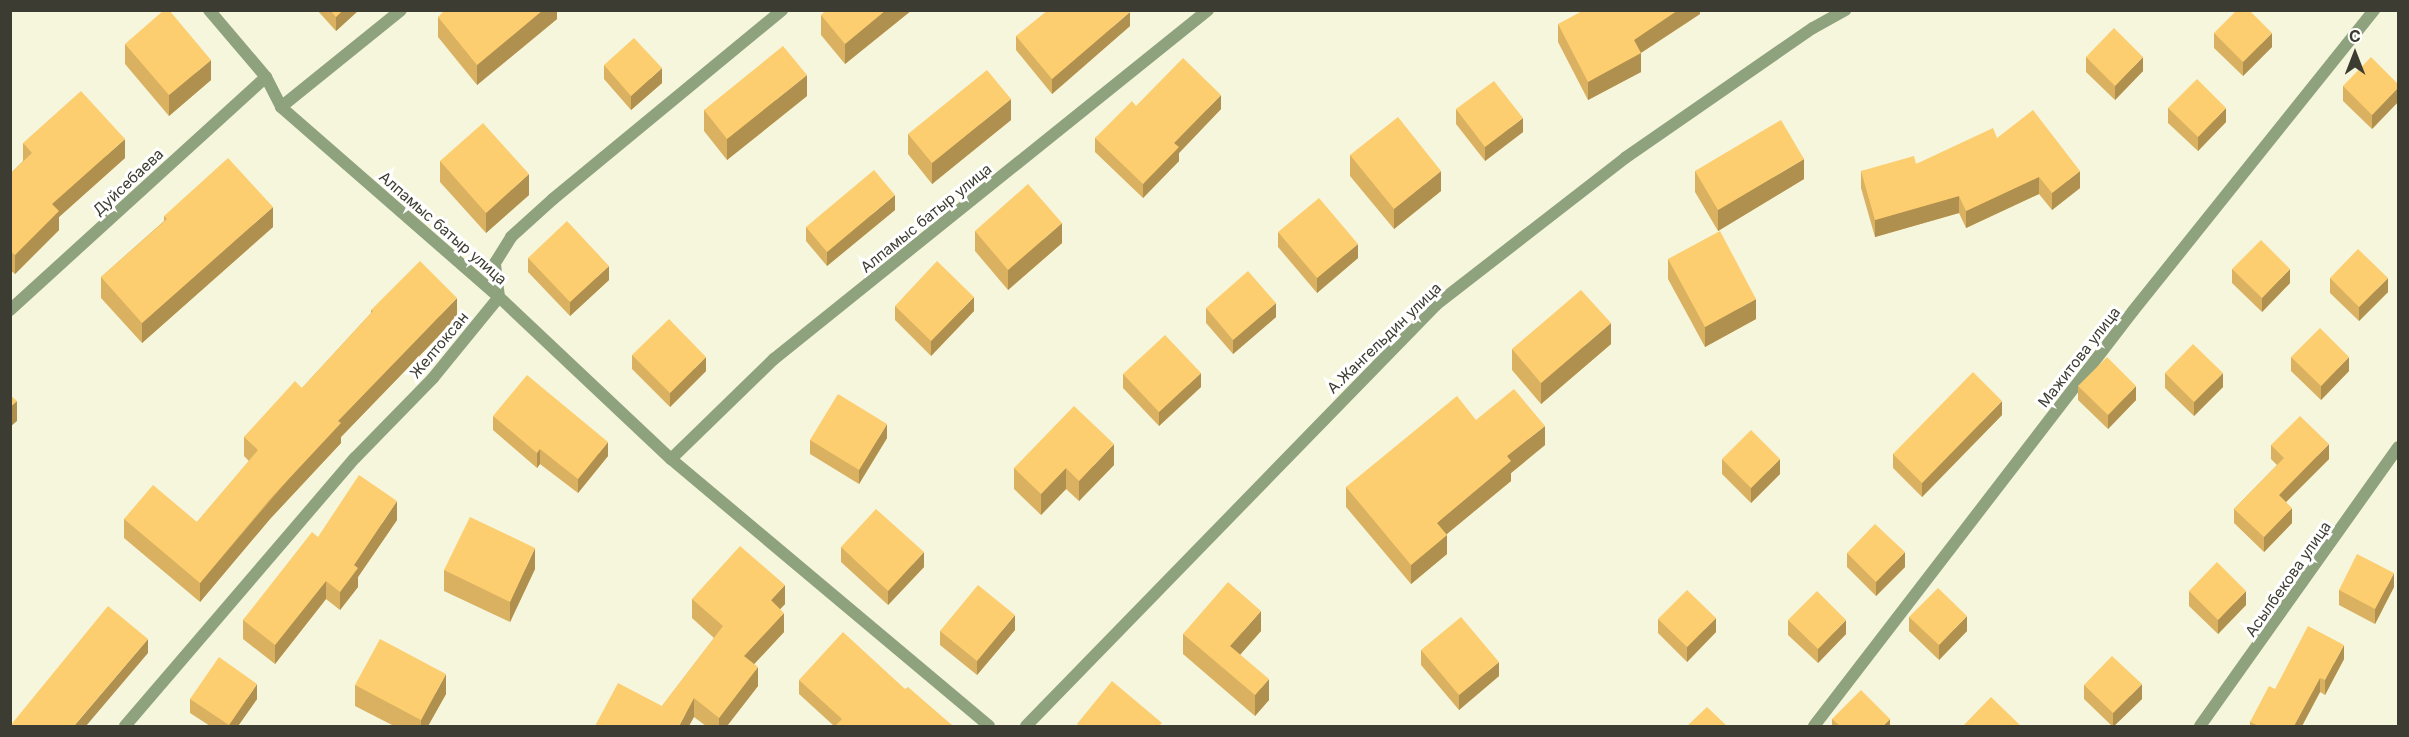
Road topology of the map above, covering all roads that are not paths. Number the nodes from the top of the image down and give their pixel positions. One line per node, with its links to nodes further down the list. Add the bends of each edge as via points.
1 (209, 10): 7 (street, Алпамыс батыр улица)
2 (401, 10): 8 (street)
3 (782, 10): 9 (street, via 511,237 495,263)
4 (1208, 10): 12 (street, Алпамыс батыр улица, via 774,359)
5 (1845, 10): 15 (street, А.Жангельдин улица, via 1624,158 1437,304)
6 (2374, 10): 16 (street, Мажитова улица, via 2133,311)
7 (266, 77): 8 (street, Алпамыс батыр улица); 10 (street, Дуйсебаева)
8 (281, 107): 9 (street, Алпамыс батыр улица)
9 (499, 297): 12 (street, Алпамыс батыр улица); 13 (street, Желтоксан, via 433,378 355,458)
10 (10, 310)
11 (2398, 447): 17 (street, Асылбекова улица)
12 (671, 459): 14 (street, Алпамыс батыр улица)
13 (125, 726)
14 (989, 726)
15 (1026, 726)
16 (1814, 726)
17 (2200, 726)

